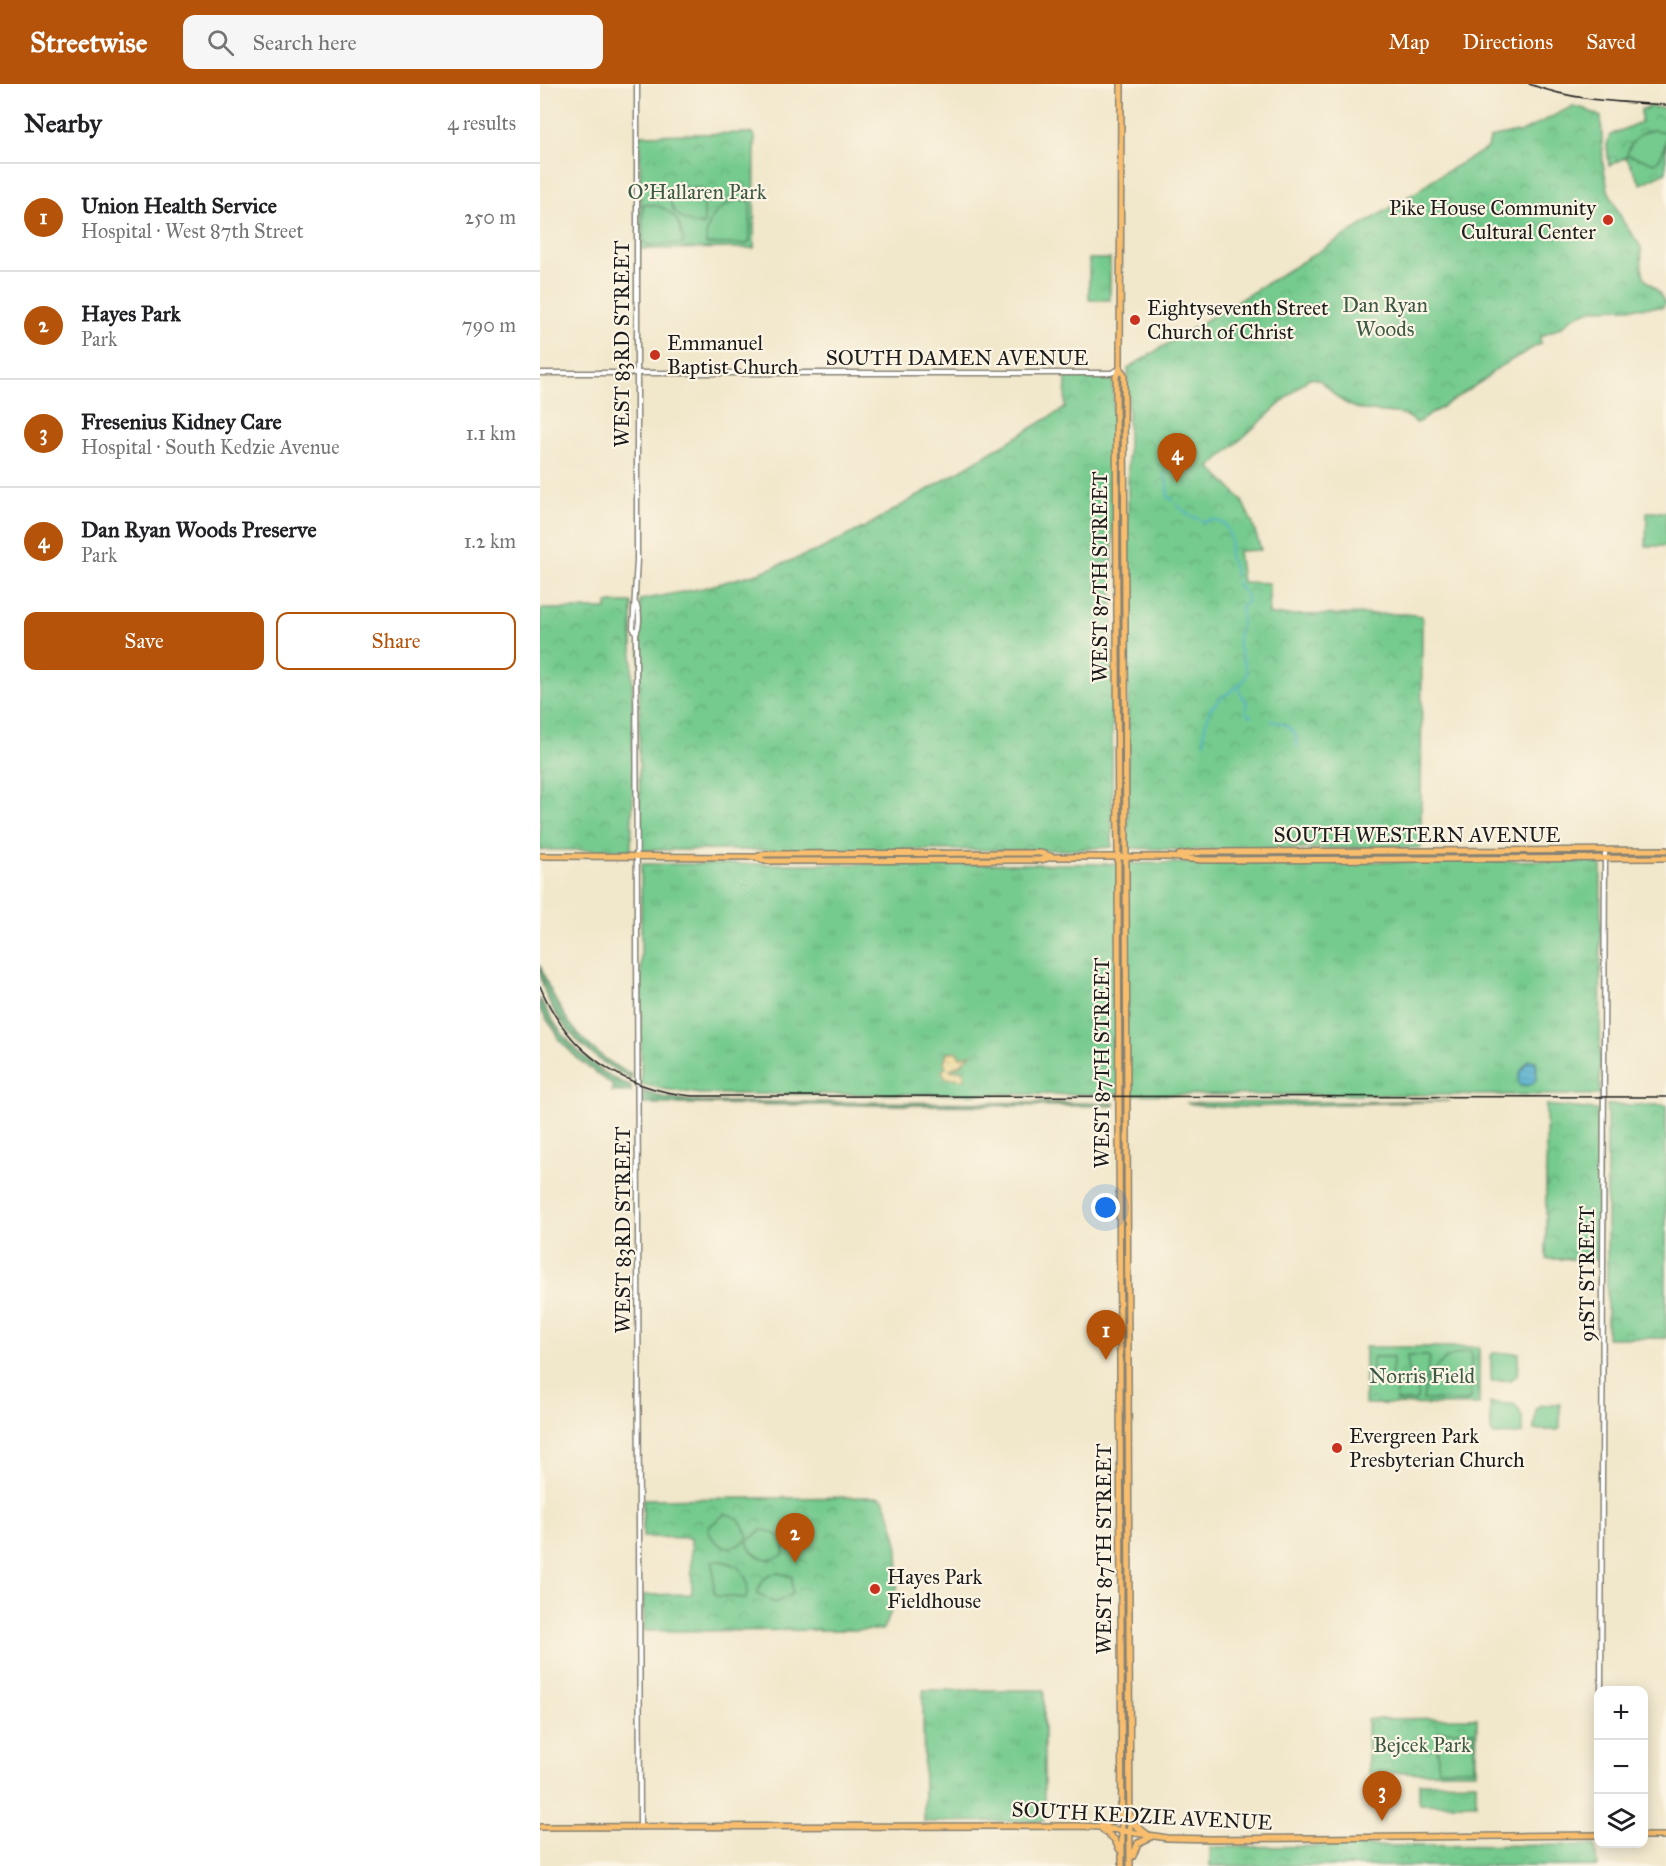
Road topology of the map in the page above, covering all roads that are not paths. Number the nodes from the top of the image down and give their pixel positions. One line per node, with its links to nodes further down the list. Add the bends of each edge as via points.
1 (637, 84): 5 (street, WEST 83RD STREET)
2 (1120, 84): 3 (main road, WEST 87TH STREET)
3 (1120, 369): 5 (street, SOUTH DAMEN AVENUE, via 1111,373); 11 (main road, WEST 87TH STREET, via 1116,376); 12 (main road, WEST 87TH STREET, via 1124,374)
4 (540, 373): 5 (street, SOUTH DAMEN AVENUE)
5 (637, 373): 9 (street, WEST 83RD STREET, via 633,628)
6 (1605, 850): 7 (main road, SOUTH WESTERN AVENUE); 10 (main road, SOUTH WESTERN AVENUE, via 1202,852); 13 (street, 91ST STREET)
7 (1666, 850)
8 (540, 856): 9 (main road, SOUTH WESTERN AVENUE)
9 (636, 856): 11 (main road, SOUTH WESTERN AVENUE); 23 (street, WEST 83RD STREET)
10 (1168, 856): 12 (main road, SOUTH WESTERN AVENUE); 13 (main road, SOUTH WESTERN AVENUE, via 1202,860)
11 (1117, 857): 12 (main road, SOUTH WESTERN AVENUE); 15 (main road, WEST 87TH STREET)
12 (1125, 857): 16 (main road, WEST 87TH STREET)
13 (1605, 858): 14 (main road, SOUTH WESTERN AVENUE); 17 (street, 91ST STREET)
14 (1666, 858)
15 (1119, 1170): 16 (main road); 18 (main road, WEST 87TH STREET)
16 (1126, 1171): 19 (main road, WEST 87TH STREET)
17 (1600, 1686)
18 (1121, 1716): 19 (main road); 20 (main road, WEST 87TH STREET)
19 (1129, 1716): 21 (main road, WEST 87TH STREET)
20 (1121, 1802): 24 (main road, via 1114,1821); 25 (main road, WEST 87TH STREET)
21 (1130, 1814): 26 (main road, WEST 87TH STREET); 30 (main road, via 1135,1825)
22 (540, 1827): 23 (main road, SOUTH KEDZIE AVENUE)
23 (640, 1827): 24 (main road, SOUTH KEDZIE AVENUE)
24 (1099, 1827): 25 (main road, SOUTH KEDZIE AVENUE); 31 (main road, via 1114,1839)
25 (1121, 1832): 26 (main road, SOUTH KEDZIE AVENUE); 31 (main road, WEST 87TH STREET)
26 (1130, 1833): 30 (main road, SOUTH KEDZIE AVENUE); 33 (main road, WEST 87TH STREET)
27 (1594, 1835): 30 (main road, SOUTH KEDZIE AVENUE)
28 (1648, 1836): 29 (main road)
29 (1666, 1836)
30 (1151, 1837): 33 (main road, via 1138,1843)
31 (1122, 1856): 32 (main road, WEST 87TH STREET)
32 (1122, 1866)
33 (1131, 1866)

